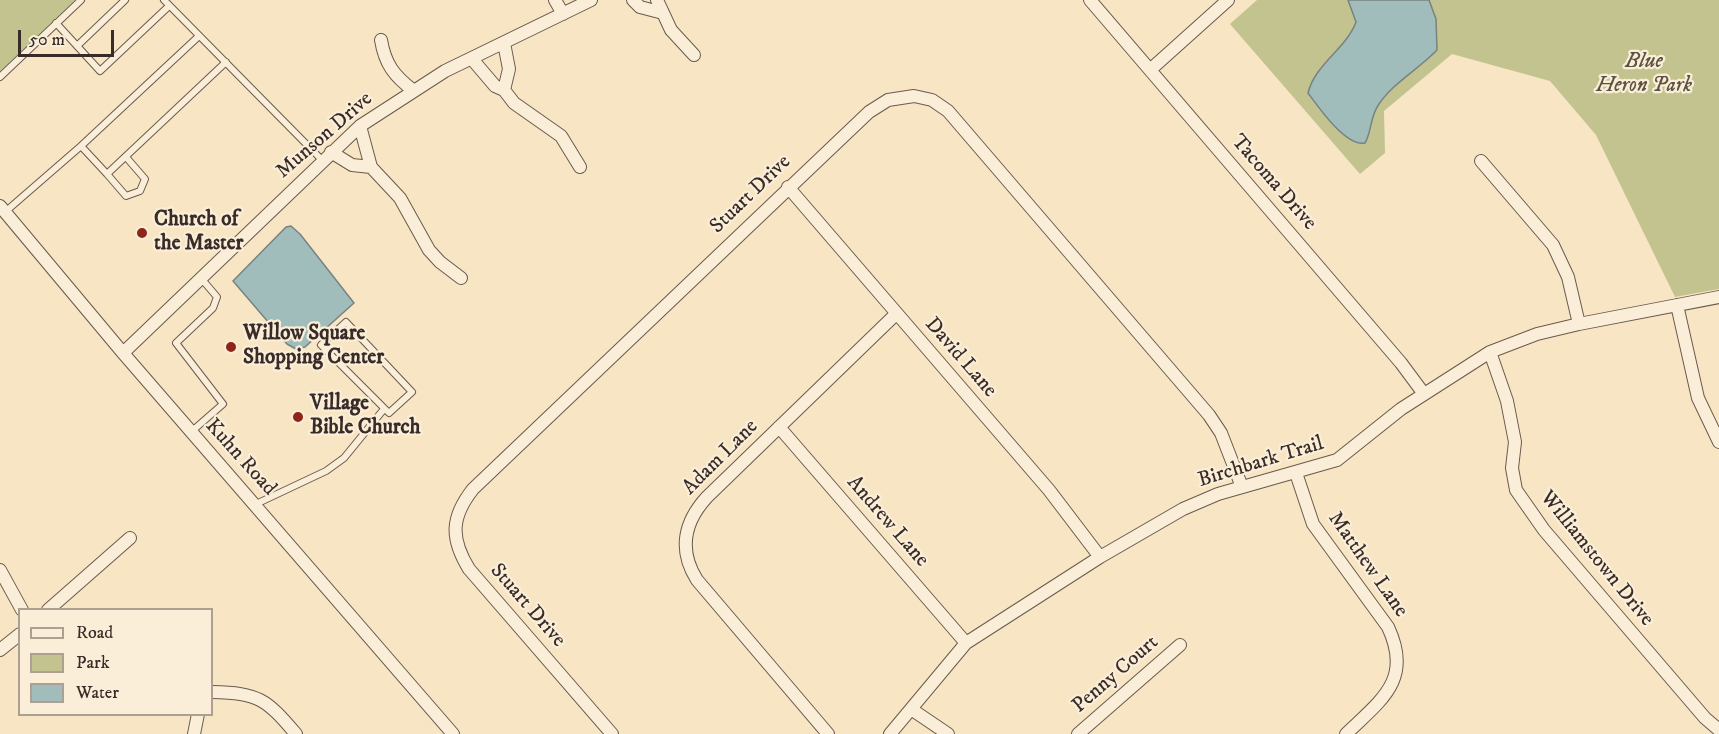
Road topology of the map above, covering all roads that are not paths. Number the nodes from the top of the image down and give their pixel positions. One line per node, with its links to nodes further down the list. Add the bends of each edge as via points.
1 (81, 0): 13 (lane)
2 (125, 0): 17 (lane)
3 (164, 0): 10 (lane)
4 (555, 0): 12 (street)
5 (591, 0): 12 (street, Munson Drive)
6 (633, 0): 11 (street, via 640,7)
7 (657, 0): 11 (street)
8 (1090, 0): 21 (street, Tacoma Drive)
9 (1228, 0): 21 (street)
10 (169, 6): 14 (lane); 17 (lane, via 100,70)
11 (663, 13): 18 (street, via 671,30)
12 (563, 14): 16 (street, Munson Drive)
13 (56, 23): 17 (lane); 22 (lane)
14 (199, 36): 20 (lane); 26 (lane)
15 (381, 40): 24 (street, via 384,59)
16 (504, 43): 19 (street, Munson Drive); 23 (street, via 509,69)
17 (77, 46)
18 (694, 55)
19 (472, 59): 23 (street, via 495,86); 24 (street, Munson Drive)
20 (226, 62): 27 (lane); 28 (lane)
21 (1150, 70): 43 (street, Tacoma Drive)
22 (0, 77)
23 (504, 90): 31 (street, via 520,109 561,136)
24 (414, 91): 25 (street, Munson Drive)
25 (360, 126): 27 (street, Munson Drive); 30 (street)
26 (81, 146): 32 (lane); 34 (lane)
27 (327, 156): 30 (street); 35 (street, Munson Drive)
28 (126, 157): 32 (lane); 32 (lane, via 145,179 140,191 126,196)
29 (1481, 161): 40 (street, via 1553,244 1568,277)
30 (371, 167): 36 (street, via 400,198 429,249)
31 (580, 167)
32 (107, 174)
33 (788, 187): 39 (street, David Lane); 49 (street, Stuart Drive, via 879,104 896,97 914,96 941,105 1209,415 1221,433); 67 (street, Stuart Drive, via 473,489 453,525 461,556 469,569)
34 (3, 209): 42 (street, Kuhn Road)
35 (200, 277): 42 (street, Munson Drive); 46 (lane, via 217,297 216,302 176,343 223,404)
36 (461, 278)
37 (1719, 297): 38 (street, Birchbark Trail)
38 (1677, 305): 40 (street, Birchbark Trail); 47 (street, via 1698,398)
39 (896, 314): 45 (street, Adam Lane); 52 (street, David Lane, via 1049,490)
40 (1579, 324): 41 (street, Birchbark Trail, via 1537,334)
41 (1490, 352): 43 (street, Birchbark Trail); 63 (street, Williamstown Drive, via 1507,400 1515,441 1512,468 1516,490 1544,530)
42 (123, 353): 46 (street, Kuhn Road)
43 (1424, 394): 48 (street, Birchbark Trail, via 1347,455)
44 (384, 409): 44 (lane, via 389,413 412,392 346,322 321,345); 50 (lane, via 350,451 326,471)
45 (779, 427): 57 (street, Andrew Lane); 68 (street, Adam Lane, via 698,507 686,530 685,550 697,580)
46 (191, 432): 50 (street, Kuhn Road)
47 (1719, 442)
48 (1296, 472): 49 (street, Birchbark Trail); 72 (street, Matthew Lane, via 1313,525 1394,639 1398,673 1380,701)
49 (1242, 487): 52 (street, Birchbark Trail, via 1183,509)
50 (256, 504): 66 (street, Kuhn Road)
51 (130, 538): 55 (street)
52 (1100, 557): 57 (street, Birchbark Trail)
53 (0, 570): 54 (street)
54 (21, 608)
55 (49, 608)
56 (18, 636): 59 (street)
57 (966, 643): 61 (street, Birchbark Trail)
58 (1180, 645): 71 (street, Penny Court)
59 (0, 650)
60 (213, 692): 65 (street, via 257,697)
61 (911, 710): 69 (street, Birchbark Trail); 70 (street)
62 (198, 716): 64 (street)
63 (1719, 730)
64 (194, 734)
65 (296, 734)
66 (453, 734)
67 (612, 734)
68 (828, 734)
69 (890, 734)
70 (948, 734)
71 (1078, 734)
72 (1346, 734)

